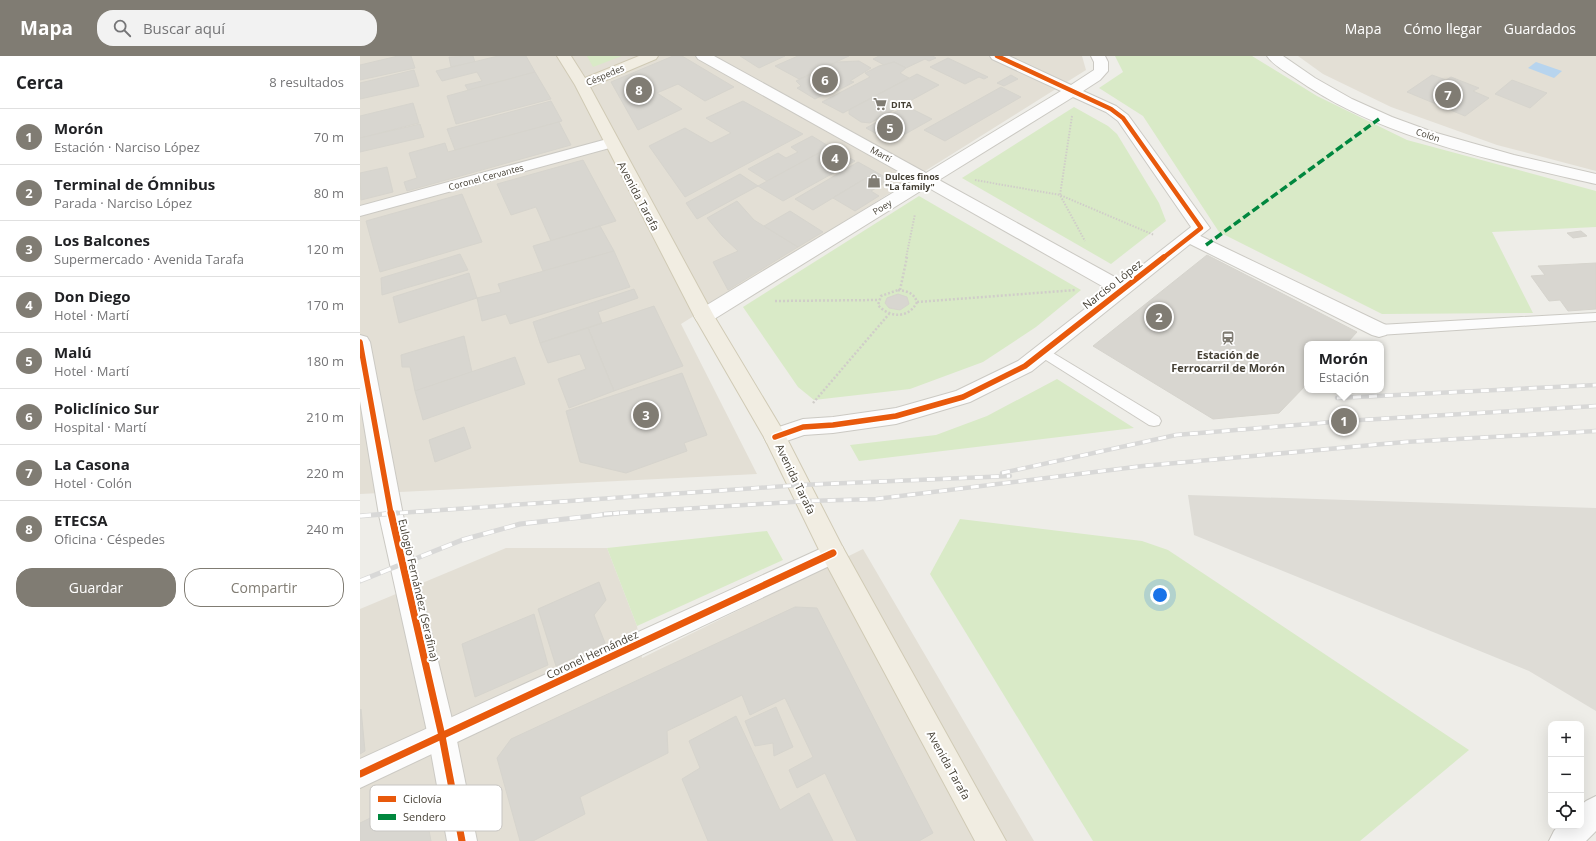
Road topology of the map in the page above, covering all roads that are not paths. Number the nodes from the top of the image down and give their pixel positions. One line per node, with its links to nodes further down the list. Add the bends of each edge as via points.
1 (564, 56): 7 (main road, Avenida Tarafa)
2 (651, 56): 7 (main road, Céspedes)
3 (703, 56): 10 (street, Martí)
4 (997, 56): 8 (street, Narciso López)
5 (1098, 56): 8 (street, Poey, via 1101,71)
6 (1274, 56): 11 (street, Colón, via 1297,75 1379,119 1493,156)
7 (582, 85): 9 (main road, Avenida Tarafa)
8 (1071, 91): 10 (street, Poey); 13 (street, Narciso López, via 1111,109 1123,118 1201,228)
9 (611, 143): 12 (street, Coronel Cervantes); 15 (main road, Avenida Tarafa)
10 (927, 179): 14 (street, Martí); 15 (street, Poey)
11 (1596, 180)
12 (360, 211)
13 (1183, 242): 14 (street, Narciso López); 17 (street)
14 (1122, 289): 19 (street, Narciso López)
15 (704, 316): 21 (main road, Avenida Tarafa)
16 (1596, 317): 17 (lane)
17 (1379, 330)
18 (360, 342): 23 (street, Eulogio Fernández (Serafina), via 391,515)
19 (1042, 352): 20 (lane); 21 (street, Narciso López, via 1025,366 963,397 896,416 803,427)
20 (1154, 422)
21 (775, 436): 22 (main road, Avenida Tarafa)
22 (833, 553): 23 (street, Coronel Hernández); 31 (main road, Avenida Tarafa)
23 (442, 736): 24 (street, Coronel Hernández); 25 (street, Eulogio Fernández (Serafina))
24 (360, 774)
25 (451, 785)
26 (1596, 811): 27 (street)
27 (1584, 822)
28 (1577, 829): 32 (street)
29 (460, 831): 30 (street, Eulogio Fernández (Serafina))
30 (462, 841)
31 (991, 841)
32 (1564, 841)

